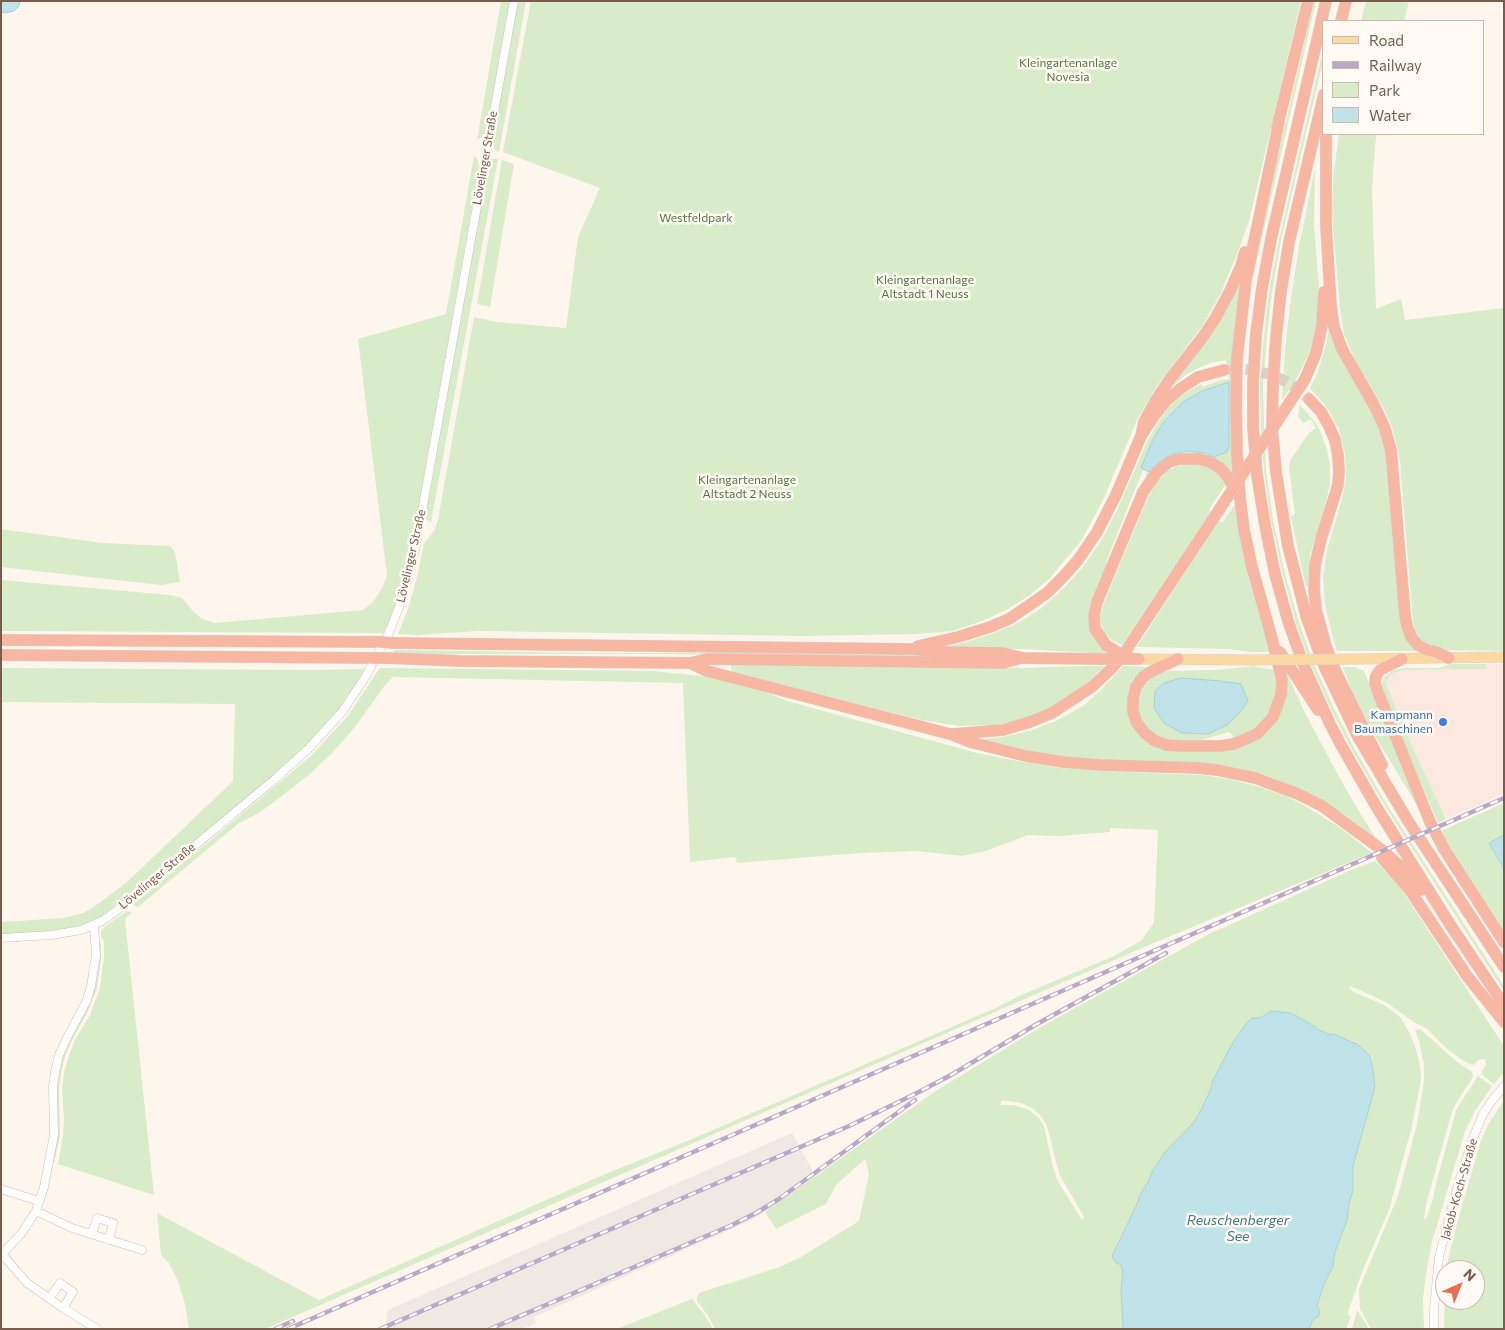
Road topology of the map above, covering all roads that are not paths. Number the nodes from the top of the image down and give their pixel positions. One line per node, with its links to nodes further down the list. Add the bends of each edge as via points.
1 (514, 1): 28 (street, Lövelinger Straße, via 415,550 400,607 389,633 354,696 308,749)
2 (1308, 1): 7 (highway)
3 (1326, 1): 25 (highway, via 1262,288 1256,334 1253,427 1264,525 1275,574 1304,666)
4 (1346, 1): 5 (highway)
5 (1341, 20)
6 (1322, 103): 32 (highway, via 1290,242 1276,337 1272,427 1288,546 1307,619 1324,666 1358,737 1408,821)
7 (1279, 122): 12 (highway, via 1234,283 1216,317 1156,400 1144,422); 13 (highway, via 1254,237 1241,317 1236,403)
8 (1326, 135): 26 (highway, bridge, via 1319,186 1324,289 1322,325 1316,353 1304,379 1112,668 1093,686 1052,713 1030,722 1003,730)
9 (1326, 135): 20 (highway, via 1326,226 1334,327 1342,349 1384,426 1390,450 1407,626 1418,645)
10 (1224, 370): 12 (highway, via 1198,378 1180,389 1166,401)
11 (1309, 398): 32 (highway, via 1329,426 1339,463 1338,485 1315,566 1316,610 1326,646 1382,765 1478,915)
12 (1141, 436): 16 (highway, via 1097,532 1064,578 1009,619 958,637)
13 (1240, 498): 14 (highway, via 1252,568); 21 (highway, bridge, via 1220,468 1199,459 1169,462 1157,472 1143,492 1094,615 1095,629 1106,644 1119,653)
14 (1271, 635): 23 (highway, via 1282,680 1278,706 1273,717 1257,734 1234,744 1167,745 1155,741 1137,724 1133,712 1136,687 1152,671); 25 (highway, via 1312,703)
15 (1, 640): 16 (highway, bridge)
16 (909, 649): 19 (highway, via 1002,652)
17 (1, 655): 24 (highway, bridge)
18 (1504, 657): 20 (main road)
19 (1023, 658): 21 (highway, bridge); 24 (highway, via 1003,663 707,660)
20 (1448, 658): 22 (main road)
21 (1139, 659): 23 (main road)
22 (1402, 659): 23 (main road, bridge); 31 (highway, via 1380,670 1376,676 1377,690 1430,822)
23 (1178, 660)
24 (690, 663): 26 (highway, via 707,671)
25 (1330, 724): 29 (highway, via 1368,793)
26 (950, 734): 27 (highway, via 993,748 1063,762 1199,768 1255,778 1322,806)
27 (1366, 840): 29 (highway, via 1400,866); 35 (highway, via 1409,889 1467,976)
28 (94, 926): 30 (street, Lövelinger Straße, via 67,934); 38 (street, via 96,955 91,986 55,1072 54,1135)
29 (1451, 926): 34 (highway)
30 (1, 938)
31 (1504, 942)
32 (1489, 944): 33 (highway)
33 (1504, 967)
34 (1504, 1005)
35 (1504, 1022)
36 (1504, 1086): 47 (street, Jakob-Koch-Straße, via 1483,1114 1458,1185 1439,1257)
37 (1, 1189): 38 (street)
38 (40, 1201): 39 (street)
39 (36, 1211): 40 (street); 43 (street, via 22,1234)
40 (92, 1234): 41 (street); 41 (street, via 97,1218 113,1223)
41 (109, 1240): 42 (street)
42 (142, 1250)
43 (2, 1254): 44 (street, via 27,1283)
44 (49, 1299): 45 (street); 45 (street, via 60,1283 73,1292)
45 (63, 1308): 46 (street)
46 (97, 1329)
47 (1434, 1329)

